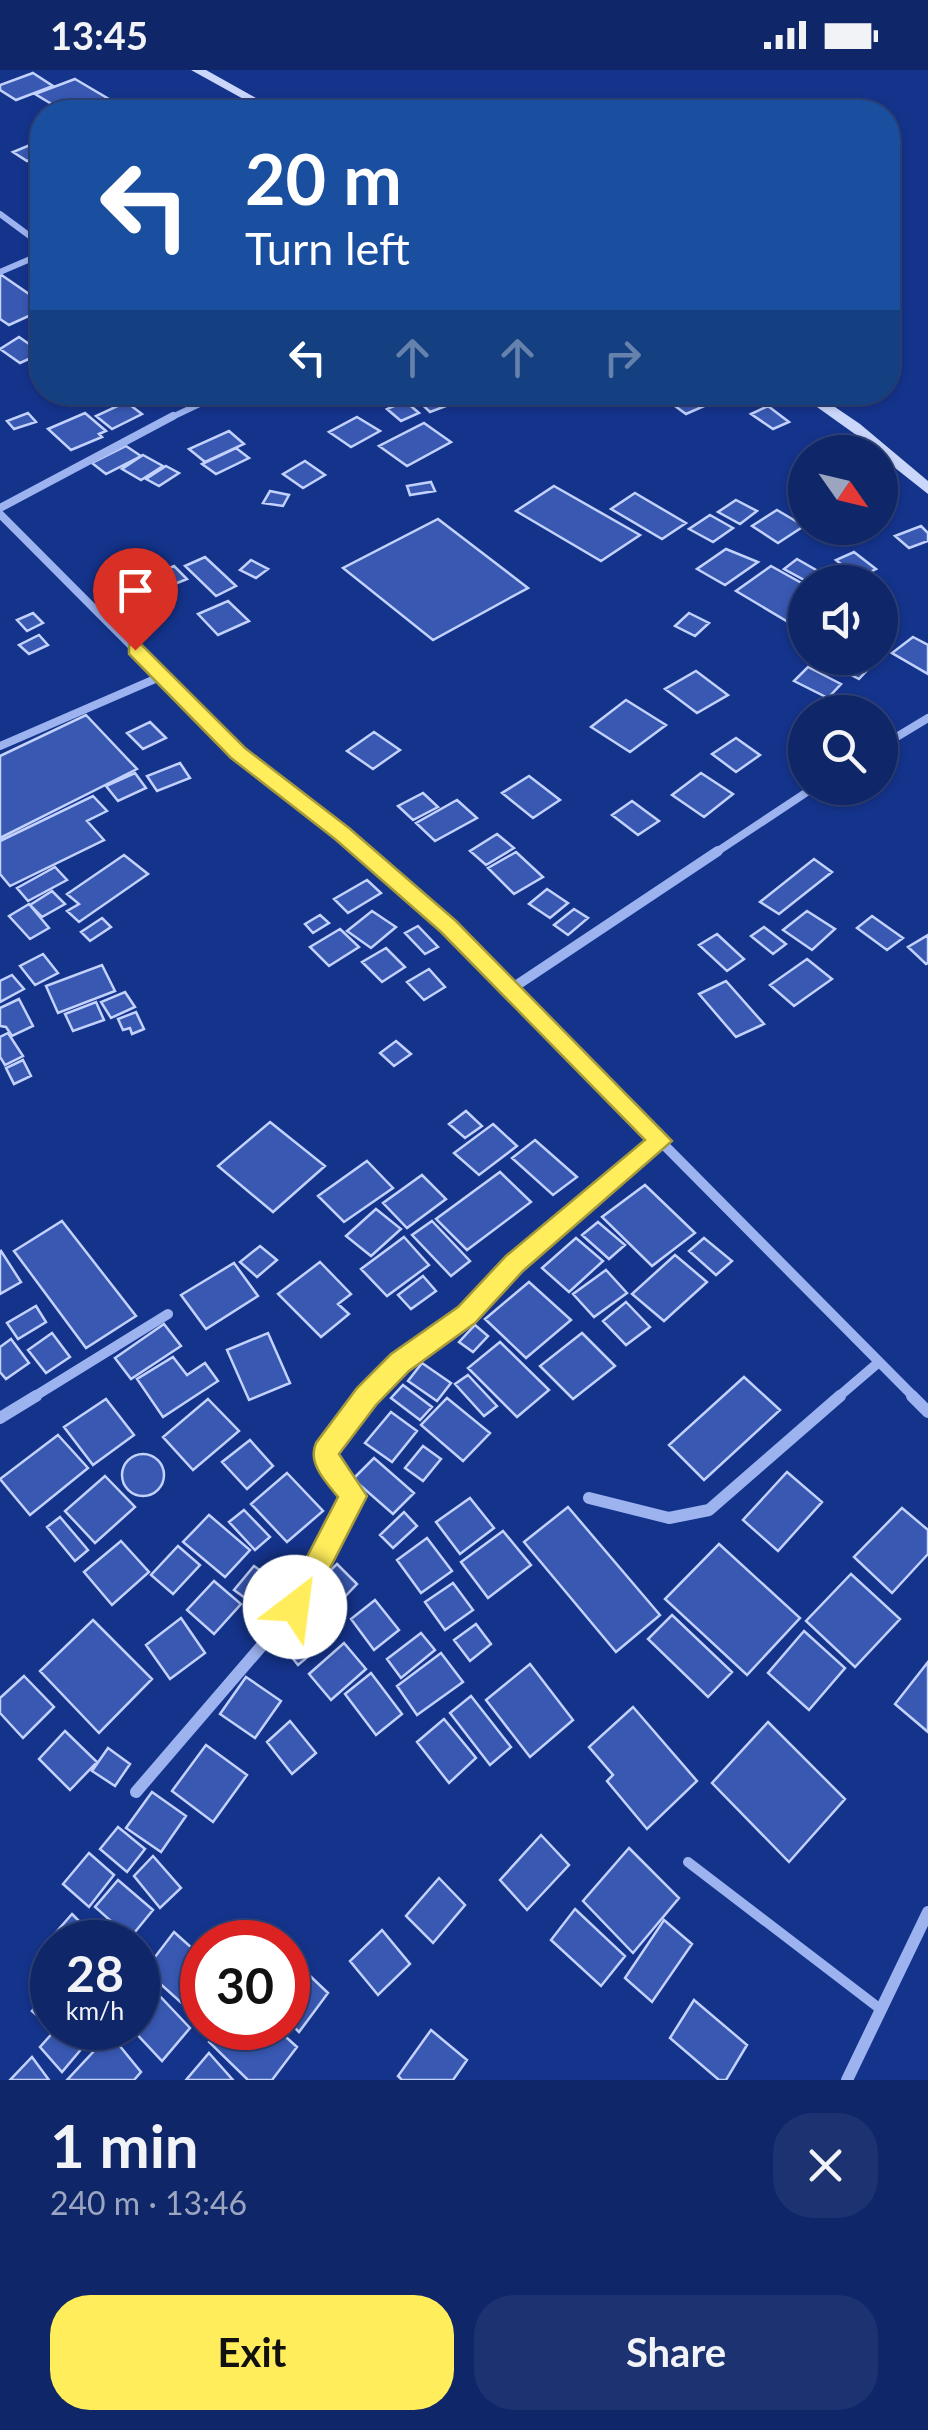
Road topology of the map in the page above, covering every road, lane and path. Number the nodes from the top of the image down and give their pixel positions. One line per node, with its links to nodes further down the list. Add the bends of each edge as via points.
1 (197, 70): 2 (main road)
2 (252, 100)
3 (0, 214): 4 (street)
4 (30, 236)
5 (30, 259): 6 (street)
6 (0, 272)
7 (194, 405): 10 (street)
8 (822, 405): 9 (main road)
9 (928, 489)
10 (0, 513): 11 (street)
11 (162, 676): 14 (street); 16 (street, via 238,753 355,845)
12 (928, 718): 13 (street)
13 (898, 736)
14 (0, 746)
15 (788, 805): 16 (street)
16 (510, 989): 17 (street)
17 (660, 1141): 19 (street); 23 (street, via 366,1396 325,1452 354,1496 295,1607)
18 (168, 1314): 21 (street)
19 (879, 1362): 20 (street); 22 (street, via 709,1510 669,1518)
20 (928, 1412)
21 (0, 1418)
22 (589, 1498)
23 (136, 1792)
24 (688, 1862): 26 (lane)
25 (928, 1912): 26 (street)
26 (878, 2008): 27 (street)
27 (848, 2080)

